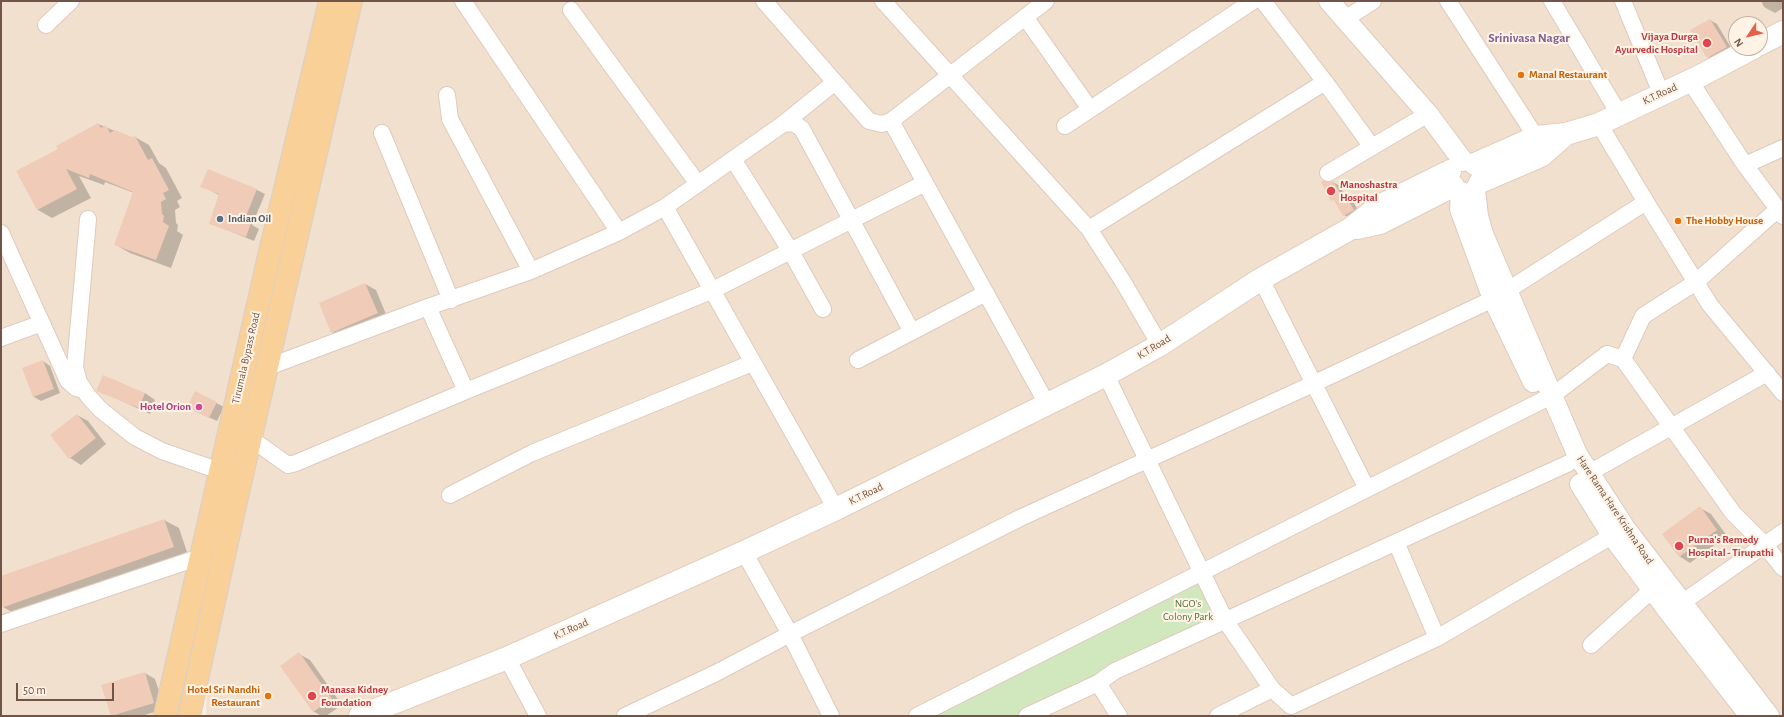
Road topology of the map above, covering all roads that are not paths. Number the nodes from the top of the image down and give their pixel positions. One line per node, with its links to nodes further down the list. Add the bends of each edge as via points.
1 (71, 1): 18 (street)
2 (330, 1): 84 (main road, Tirumala Bypass Road)
3 (351, 1): 71 (main road, Tirumala Bypass Road)
4 (463, 1): 52 (street)
5 (764, 1): 24 (street)
6 (883, 1): 22 (street)
7 (1046, 1): 16 (street)
8 (1253, 1): 28 (street)
9 (1263, 1): 25 (street)
10 (1329, 1): 17 (street)
11 (1373, 1): 17 (street)
12 (1448, 1): 37 (street)
13 (1552, 1): 30 (street)
14 (1623, 1): 26 (street)
15 (571, 10): 45 (street)
16 (1025, 17): 22 (street); 28 (street)
17 (1345, 19): 29 (street)
18 (46, 25)
19 (1783, 32): 20 (main road)
20 (1768, 40)
21 (1737, 56): 23 (main road, K.T.Road)
22 (948, 75): 31 (street); 51 (street)
23 (1690, 81): 26 (main road, K.T.Road); 41 (street)
24 (835, 82): 31 (street, via 869,121 882,124); 32 (street)
25 (1325, 82): 38 (street); 51 (street)
26 (1661, 93): 30 (main road, K.T.Road)
27 (447, 95): 55 (street, via 450,119)
28 (1090, 109): 34 (street)
29 (1428, 114): 38 (street); 43 (street)
30 (1620, 114): 33 (main road, K.T.Road)
31 (891, 121): 44 (street)
32 (783, 124): 40 (street); 50 (street, via 794,123 802,129)
33 (1599, 124): 36 (main road, K.T.Road); 46 (street)
34 (1065, 126)
35 (382, 134): 61 (street)
36 (1566, 134): 37 (main road, K.T.Road); 43 (main road, K.T.Road, via 1541,156)
37 (1536, 137): 43 (main road, K.T.Road)
38 (1372, 147): 42 (street)
39 (1783, 148): 41 (street)
40 (734, 159): 45 (street); 54 (street)
41 (1745, 165): 48 (street)
42 (1328, 174)
43 (1465, 178): 56 (main road, K.T.Road, via 1379,206 1350,229); 60 (street, Hare Rama Hare Krishna Road)
44 (925, 183): 50 (street); 59 (street)
45 (698, 184): 47 (street)
46 (1646, 202): 57 (street); 60 (street)
47 (665, 207): 52 (street); 58 (street)
48 (1780, 213): 57 (street)
49 (88, 219): 75 (street, via 75,367)
50 (851, 220): 54 (street); 65 (street)
51 (1088, 229): 67 (street)
52 (619, 232): 55 (street)
53 (1, 233): 64 (street)
54 (790, 250): 58 (street); 63 (street)
55 (531, 271): 61 (street)
56 (1261, 279): 67 (main road, K.T.Road); 74 (street)
57 (1696, 282): 68 (street, via 1643,316); 72 (street, via 1710,305)
58 (710, 291): 70 (street); 76 (street)
59 (986, 293): 65 (street); 79 (street)
60 (1500, 294): 74 (street); 78 (street, Hare Rama Hare Krishna Road)
61 (451, 300): 62 (street)
62 (428, 307): 71 (street); 76 (street)
63 (822, 309)
64 (42, 323): 66 (street); 75 (street, via 68,381 76,388)
65 (912, 332): 69 (street)
66 (1, 338)
67 (1160, 344): 73 (main road, K.T.Road)
68 (1623, 359): 78 (street, via 1607,354); 80 (street)
69 (858, 360)
70 (752, 362): 87 (street, via 532,453); 90 (street)
71 (268, 367): 81 (main road, Tirumala Bypass Road)
72 (1767, 373): 77 (street); 80 (street)
73 (1106, 375): 79 (main road, K.T.Road); 82 (street)
74 (1313, 384): 82 (street); 86 (street)
75 (83, 388): 84 (street, via 101,410 135,437 162,451)
76 (466, 391): 81 (street, via 292,465 288,465)
77 (1783, 392)
78 (1547, 398): 83 (street, Hare Rama Hare Krishna Road); 85 (street, Hare Rama Hare Krishna Road); 86 (street)
79 (1047, 404): 90 (main road, K.T.Road)
80 (1672, 427): 85 (street); 94 (street, via 1733,513)
81 (250, 438): 89 (main road, Tirumala Bypass Road)
82 (1147, 460): 98 (street); 103 (street, via 1020,518)
83 (1569, 463): 91 (street, Hare Rama Hare Krishna Road); 93 (street)
84 (220, 471): 88 (main road, Tirumala Bypass Road)
85 (1589, 473): 91 (street, Hare Rama Hare Krishna Road)
86 (1367, 489): 98 (street)
87 (450, 495)
88 (213, 500): 89 (main road); 96 (main road, Tirumala Bypass Road)
89 (235, 506): 111 (main road, Tirumala Bypass Road)
90 (836, 509): 95 (main road, K.T.Road)
91 (1619, 532): 99 (street, Hare Rama Hare Krishna Road); 100 (street, Hare Rama Hare Krishna Road); 104 (street)
92 (1783, 532): 94 (street)
93 (1396, 542): 101 (street); 104 (street)
94 (1765, 545): 97 (street); 100 (street)
95 (744, 552): 103 (street); 106 (main road, K.T.Road)
96 (200, 557): 102 (street); 110 (main road, Tirumala Bypass Road)
97 (1783, 568)
98 (1202, 573): 101 (street); 116 (street)
99 (1653, 589): 100 (street, Hare Rama Hare Krishna Road); 105 (street)
100 (1675, 608): 109 (street, Hare Rama Hare Krishna Road); 120 (street, Hare Rama Hare Krishna Road)
101 (1225, 620): 107 (street, via 1115,670); 108 (street)
102 (1, 624)
103 (790, 634): 114 (street); 115 (street)
104 (1437, 638): 108 (street, via 1291,706)
105 (1591, 645)
106 (507, 658): 112 (main road, K.T.Road); 113 (street)
107 (1098, 683): 117 (street); 118 (street)
108 (1272, 688): 119 (street)
109 (1746, 715)
110 (165, 716)
111 (189, 716)
112 (360, 716)
113 (538, 716)
114 (625, 716)
115 (831, 716)
116 (917, 716)
117 (1027, 716)
118 (1119, 716)
119 (1218, 716)
120 (1769, 716)

